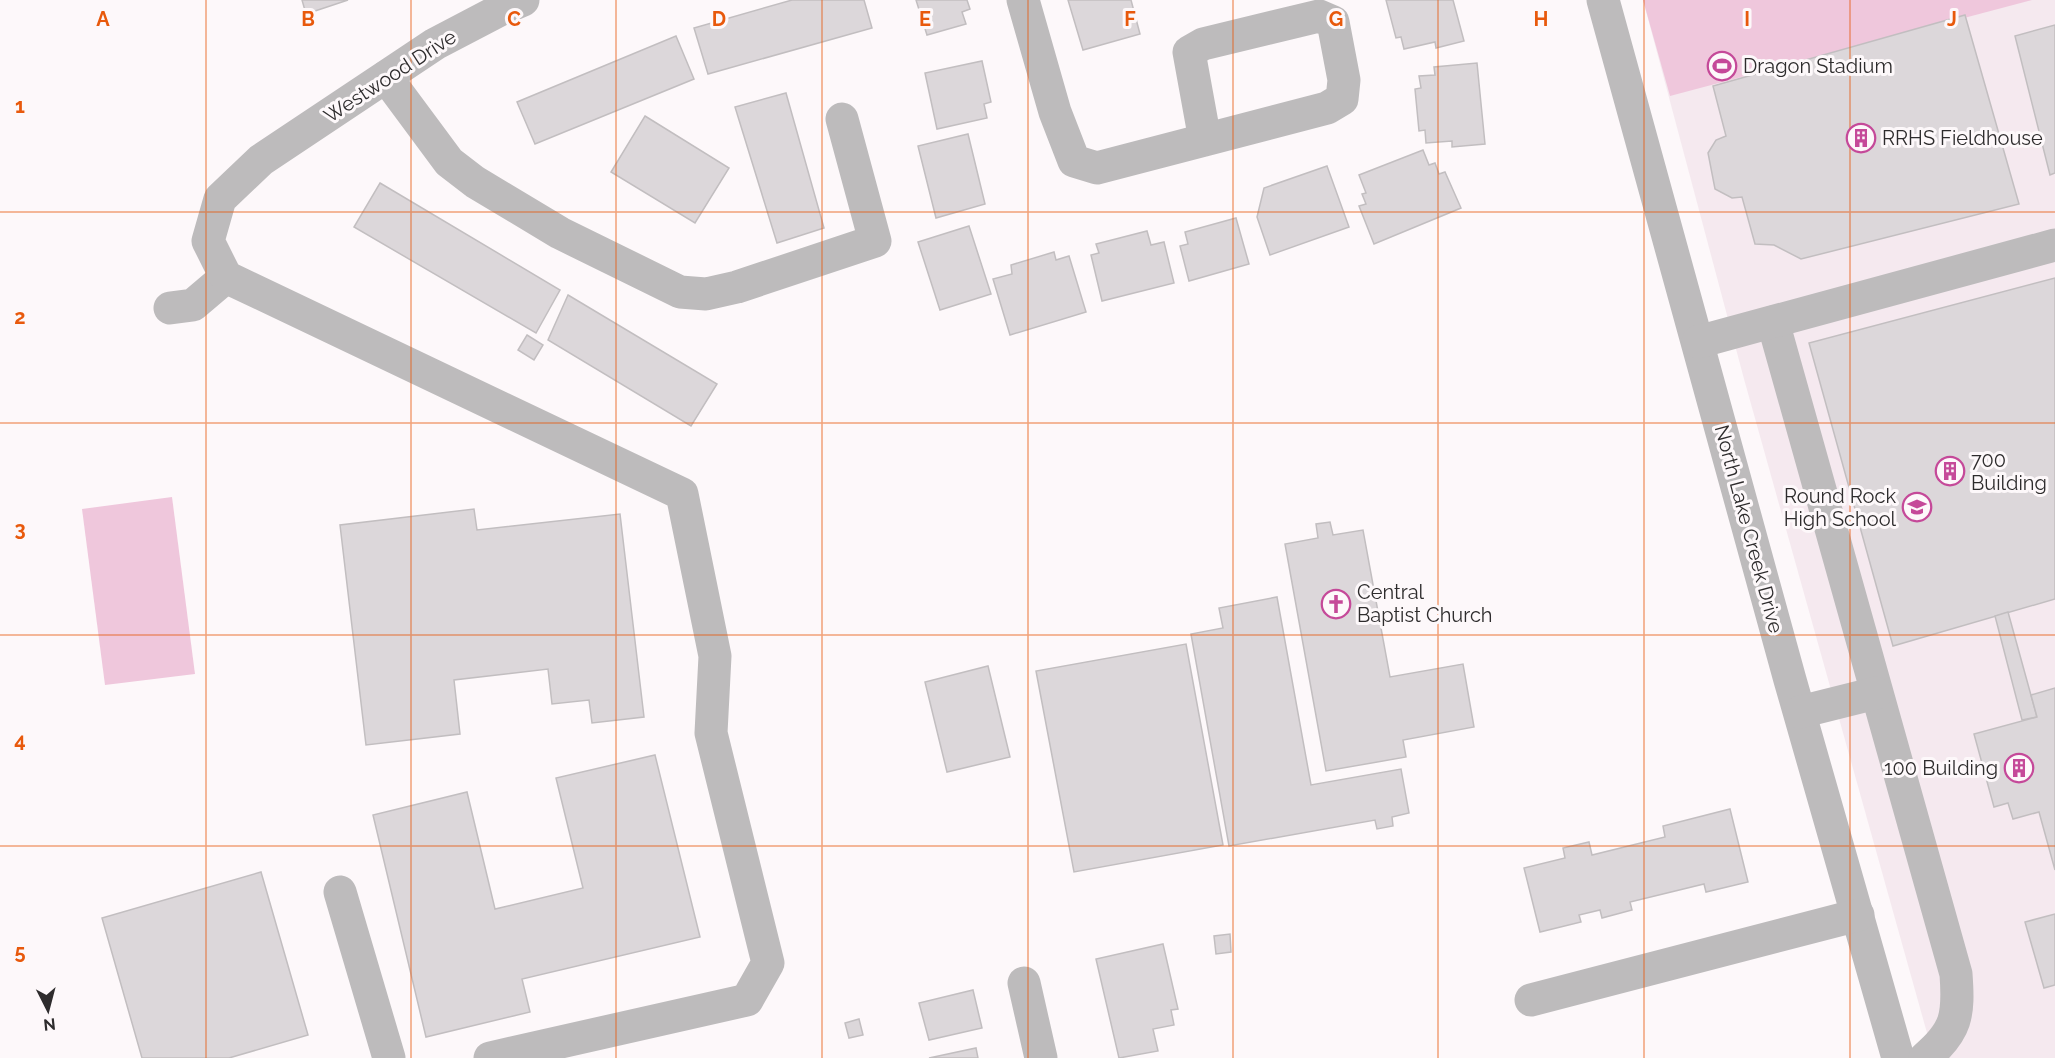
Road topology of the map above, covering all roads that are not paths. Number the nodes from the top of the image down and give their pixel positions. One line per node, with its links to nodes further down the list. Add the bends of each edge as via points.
1 (1023, 0): 6 (street, via 1055,112 1074,161 1097,168)
2 (1603, 0): 11 (street, North Lake Creek Drive)
3 (507, 3): 4 (street, Westwood Drive)
4 (387, 76): 5 (street, via 449,162 476,182 560,233 680,292 706,294 736,287 875,241); 8 (street, Westwood Drive, via 261,160 220,199 208,241)
5 (842, 119)
6 (1205, 140): 6 (street, via 1327,108 1342,99 1344,80 1333,22 1319,16 1203,44 1189,52)
7 (2055, 245): 10 (street)
8 (226, 276): 9 (street, via 193,305); 19 (street, via 682,494 715,656 711,734 768,963 747,1000)
9 (170, 308)
10 (1773, 322): 11 (street); 12 (street)
11 (1698, 342): 13 (street, North Lake Creek Drive)
12 (1876, 693): 13 (street); 22 (street, via 1956,974 1958,1007 1947,1037)
13 (1800, 712): 15 (street, North Lake Creek Drive)
14 (340, 892): 18 (street)
15 (1858, 915): 17 (street); 21 (street, North Lake Creek Drive)
16 (1024, 983): 20 (street)
17 (1531, 1000)
18 (389, 1058)
19 (490, 1058)
20 (1041, 1058)
21 (1898, 1058)
22 (1925, 1058)

